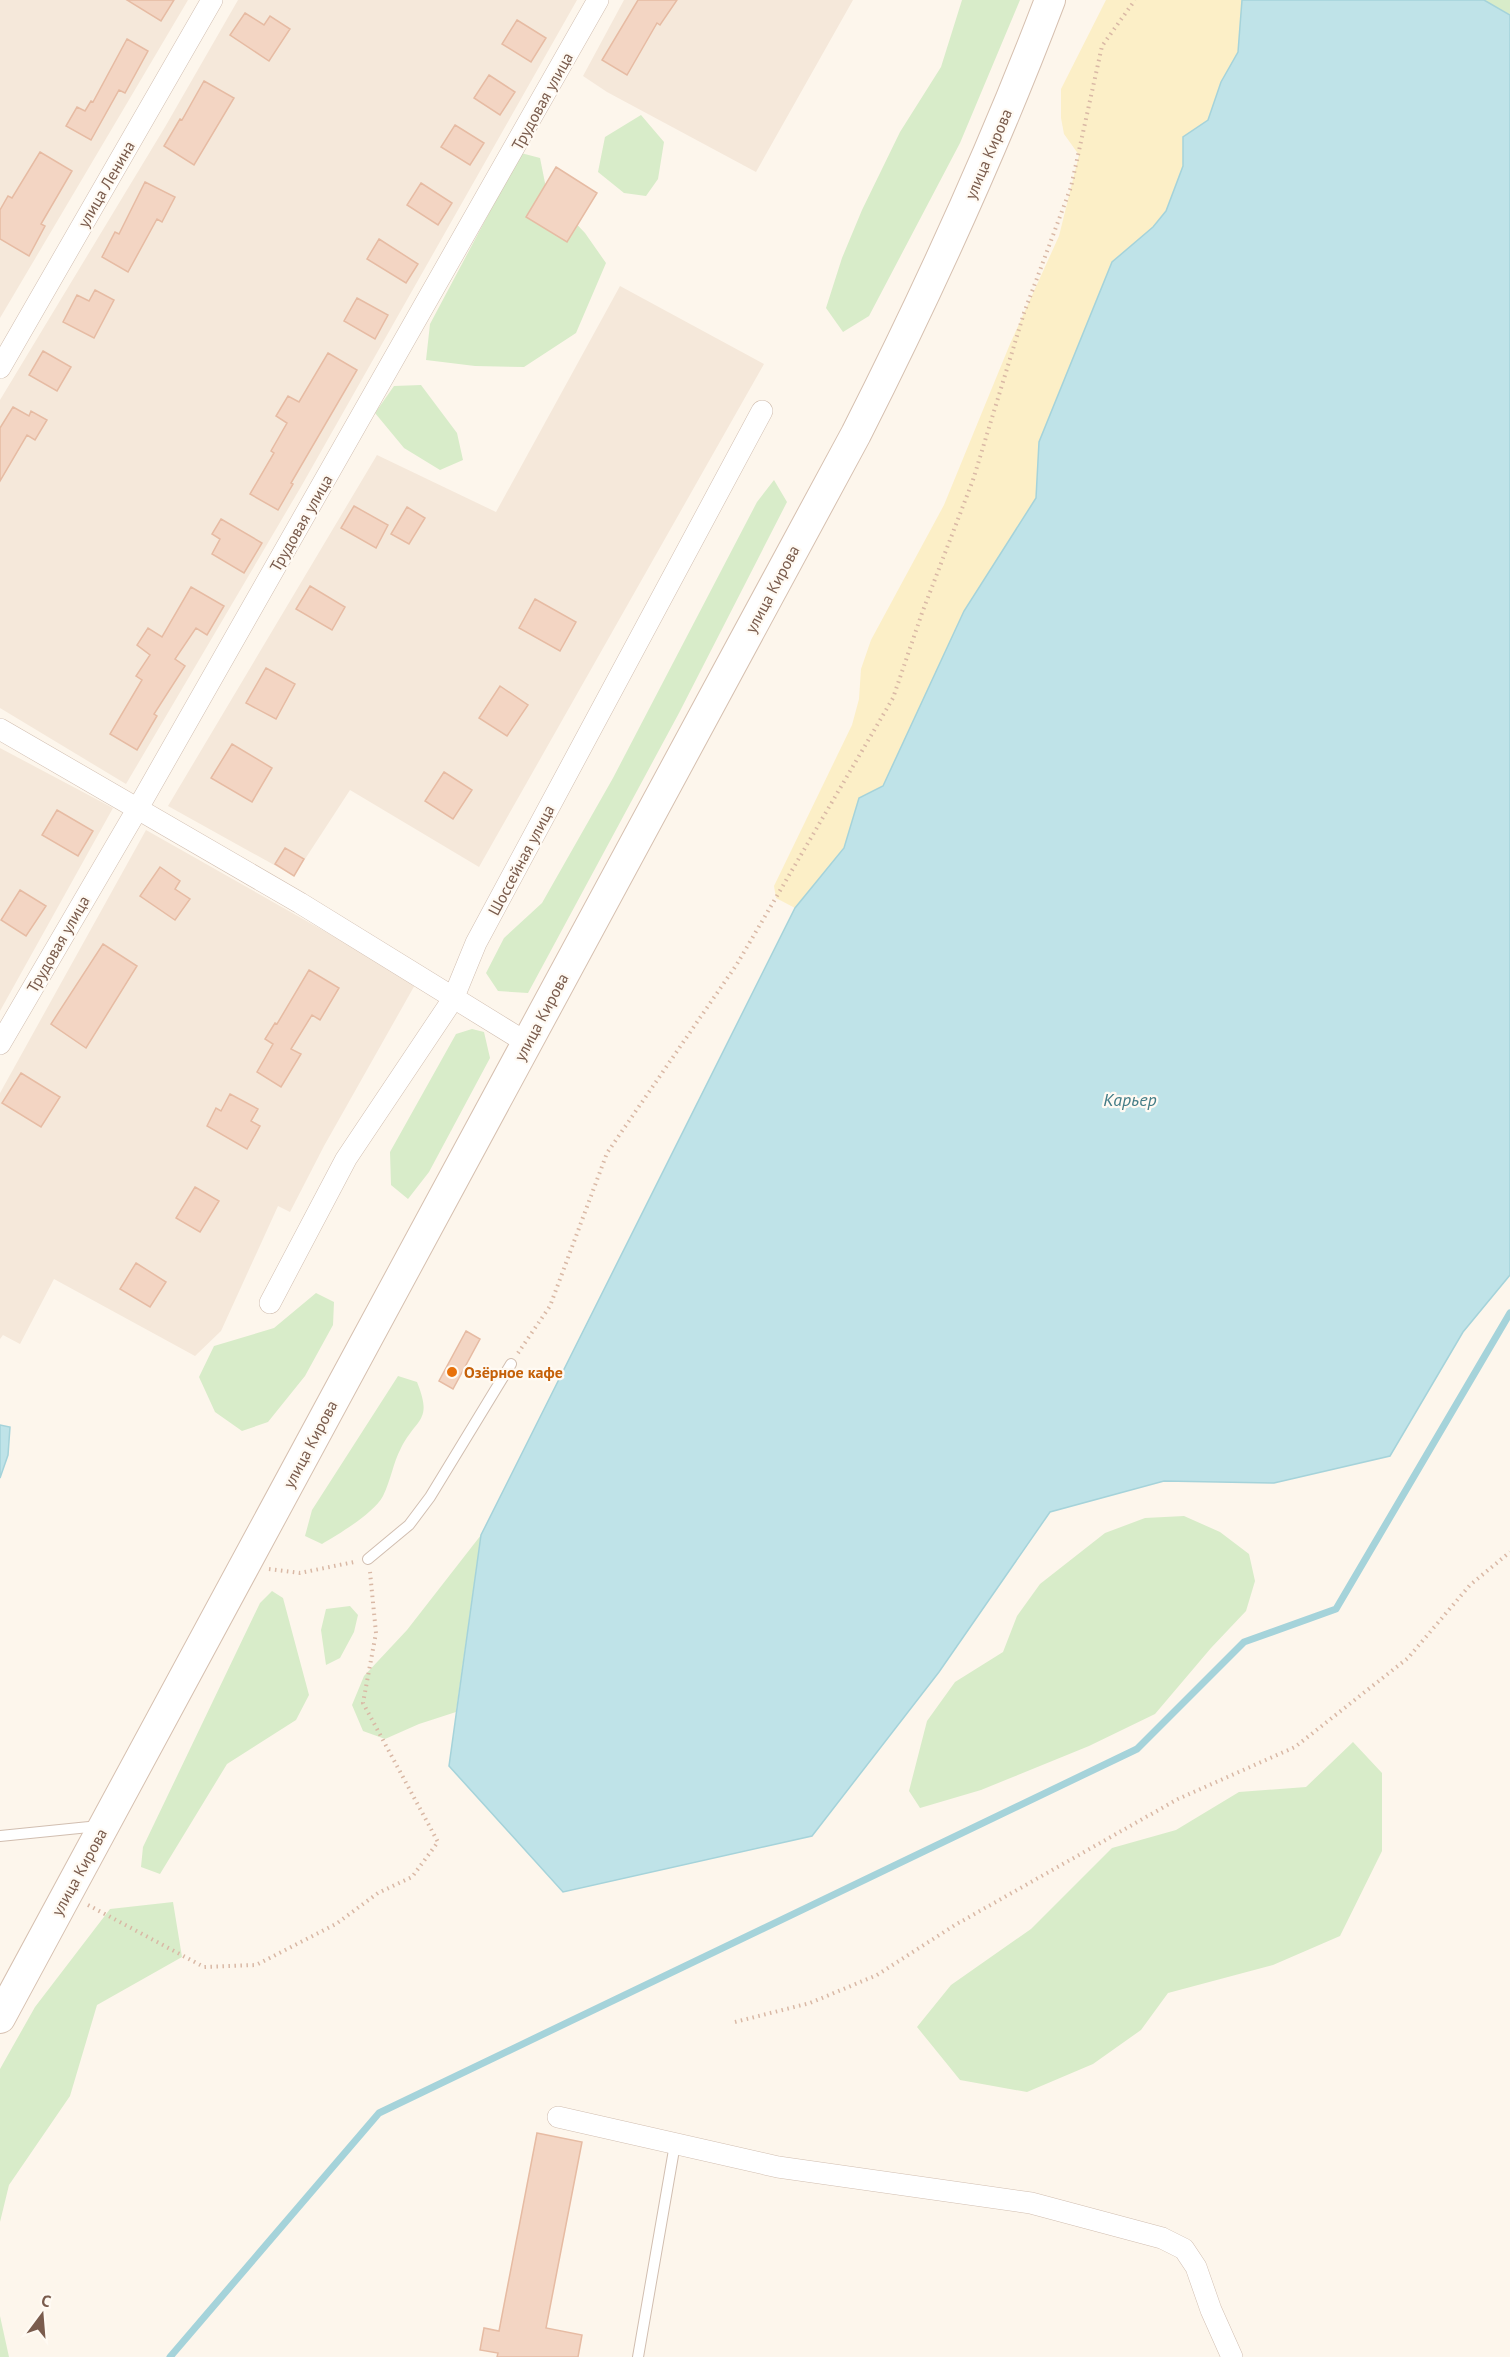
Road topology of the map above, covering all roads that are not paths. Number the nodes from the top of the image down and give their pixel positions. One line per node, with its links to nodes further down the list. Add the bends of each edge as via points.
1 (212, 0): 4 (street, улица Ленина)
2 (598, 0): 7 (street, Трудовая улица)
3 (1050, 0): 9 (main road, улица Кирова, via 971,196 856,435)
4 (0, 368)
5 (762, 411): 8 (street, Шоссейная улица, via 476,943)
6 (0, 729): 7 (street)
7 (138, 808): 8 (street); 10 (street, Трудовая улица)
8 (453, 999): 9 (street); 11 (street, Шоссейная улица, via 346,1159)
9 (527, 1043): 14 (main road, улица Кирова)
10 (0, 1044)
11 (270, 1303)
12 (511, 1364): 13 (lane, via 430,1497 409,1525)
13 (369, 1559)
14 (105, 1825): 15 (lane); 16 (main road, улица Кирова)
15 (0, 1836)
16 (0, 2018)
17 (558, 2117): 18 (street)
18 (675, 2144): 19 (lane); 20 (street, via 778,2167 1031,2203 1162,2238 1184,2249 1196,2267)
19 (638, 2357)
20 (1233, 2357)

